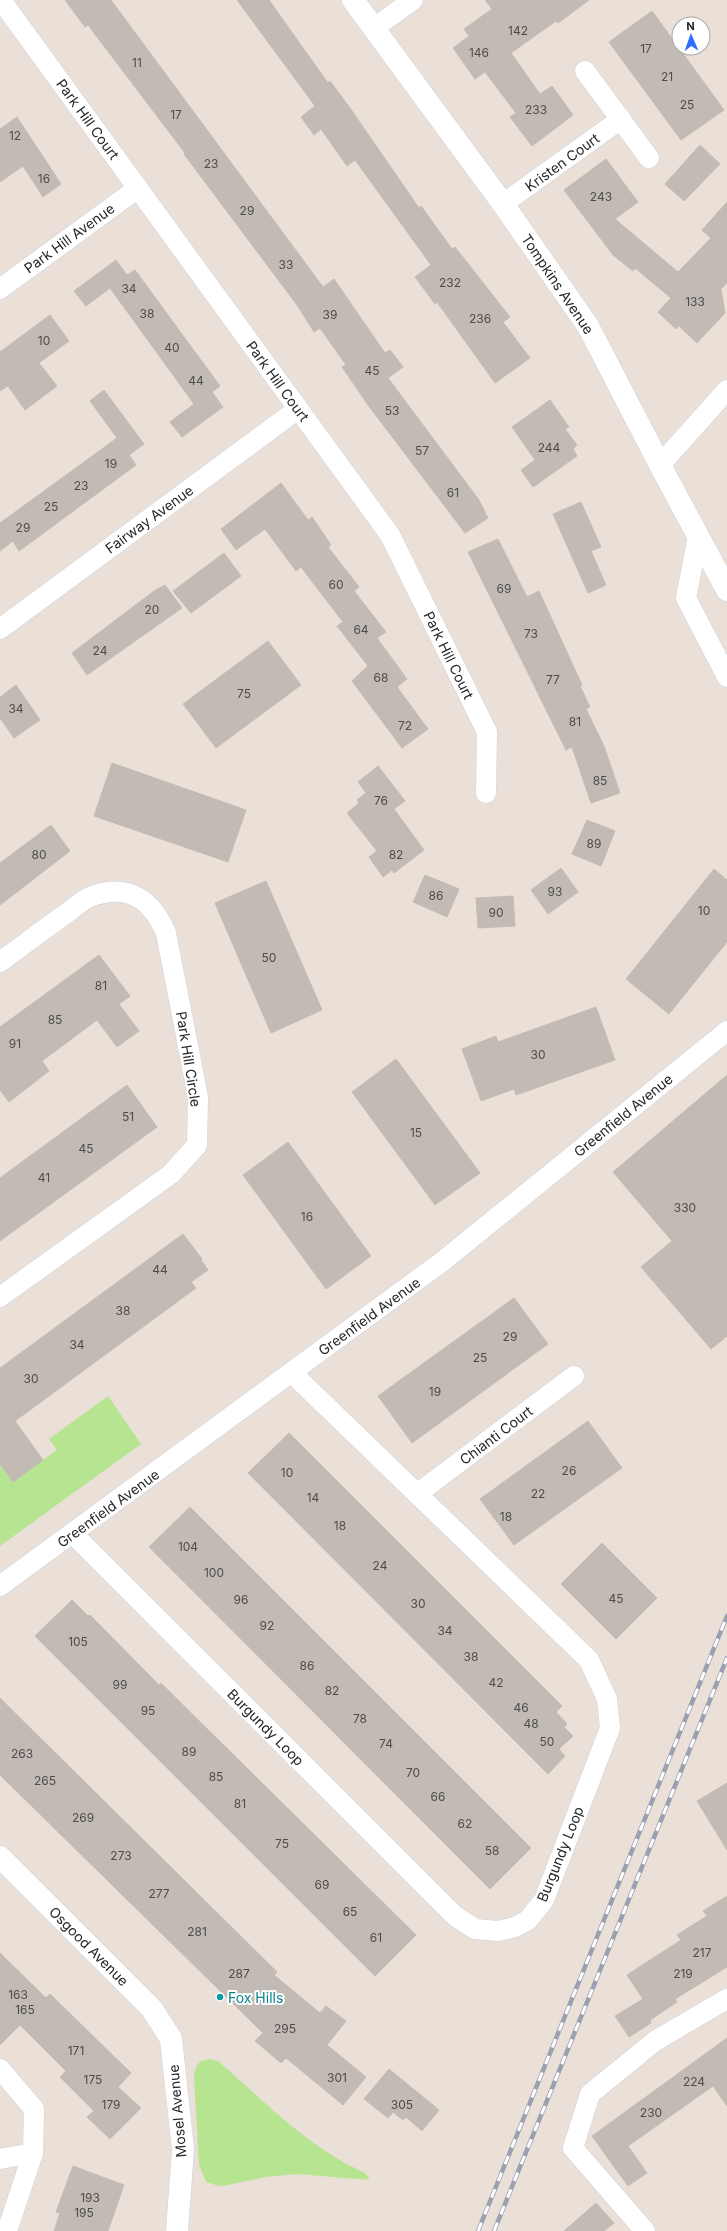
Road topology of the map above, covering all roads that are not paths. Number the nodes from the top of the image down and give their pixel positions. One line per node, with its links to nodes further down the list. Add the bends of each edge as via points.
1 (1, 0): 8 (street, Park Hill Court)
2 (353, 0): 4 (street, Tompkins Avenue)
3 (413, 0): 4 (street)
4 (374, 28): 9 (street, Tompkins Avenue)
5 (585, 71): 6 (street)
6 (621, 119): 7 (street); 9 (street, Kristen Court)
7 (649, 158)
8 (138, 188): 10 (street, Park Hill Avenue); 12 (street, Park Hill Court)
9 (503, 204): 13 (street, Tompkins Avenue, via 588,326)
10 (0, 289)
11 (727, 390): 13 (street)
12 (298, 409): 16 (street, Fairway Avenue); 18 (street, Park Hill Court, via 390,535 484,725 487,732)
13 (660, 465): 14 (street, Tompkins Avenue)
14 (698, 536): 15 (street, Tompkins Avenue); 17 (street, via 686,598)
15 (727, 590)
16 (0, 629)
17 (727, 677)
18 (486, 793)
19 (0, 962): 21 (street, Park Hill Circle, via 91,896 118,892 134,895 148,903 159,916 166,933 198,1097 197,1145 171,1174)
20 (727, 1031): 22 (street, Greenfield Avenue, via 443,1261)
21 (0, 1297)
22 (292, 1372): 24 (street, Burgundy Loop); 25 (street, Greenfield Avenue)
23 (574, 1376): 24 (street, Chianti Court)
24 (417, 1494): 25 (street, Burgundy Loop, via 589,1660 607,1699 610,1728 544,1900 528,1920 515,1927 498,1931 475,1929 455,1916)
25 (73, 1534): 26 (street, Greenfield Avenue)
26 (0, 1586)
27 (0, 1857): 29 (street, Osgood Avenue, via 152,2009)
28 (727, 1998): 35 (street, via 655,2041 590,2094 573,2148)
29 (171, 2039): 34 (street, Mosel Avenue, via 183,2149)
30 (0, 2069): 31 (street, via 34,2109)
31 (33, 2153): 32 (street); 33 (street)
32 (0, 2159)
33 (7, 2231)
34 (177, 2231)
35 (645, 2231)

